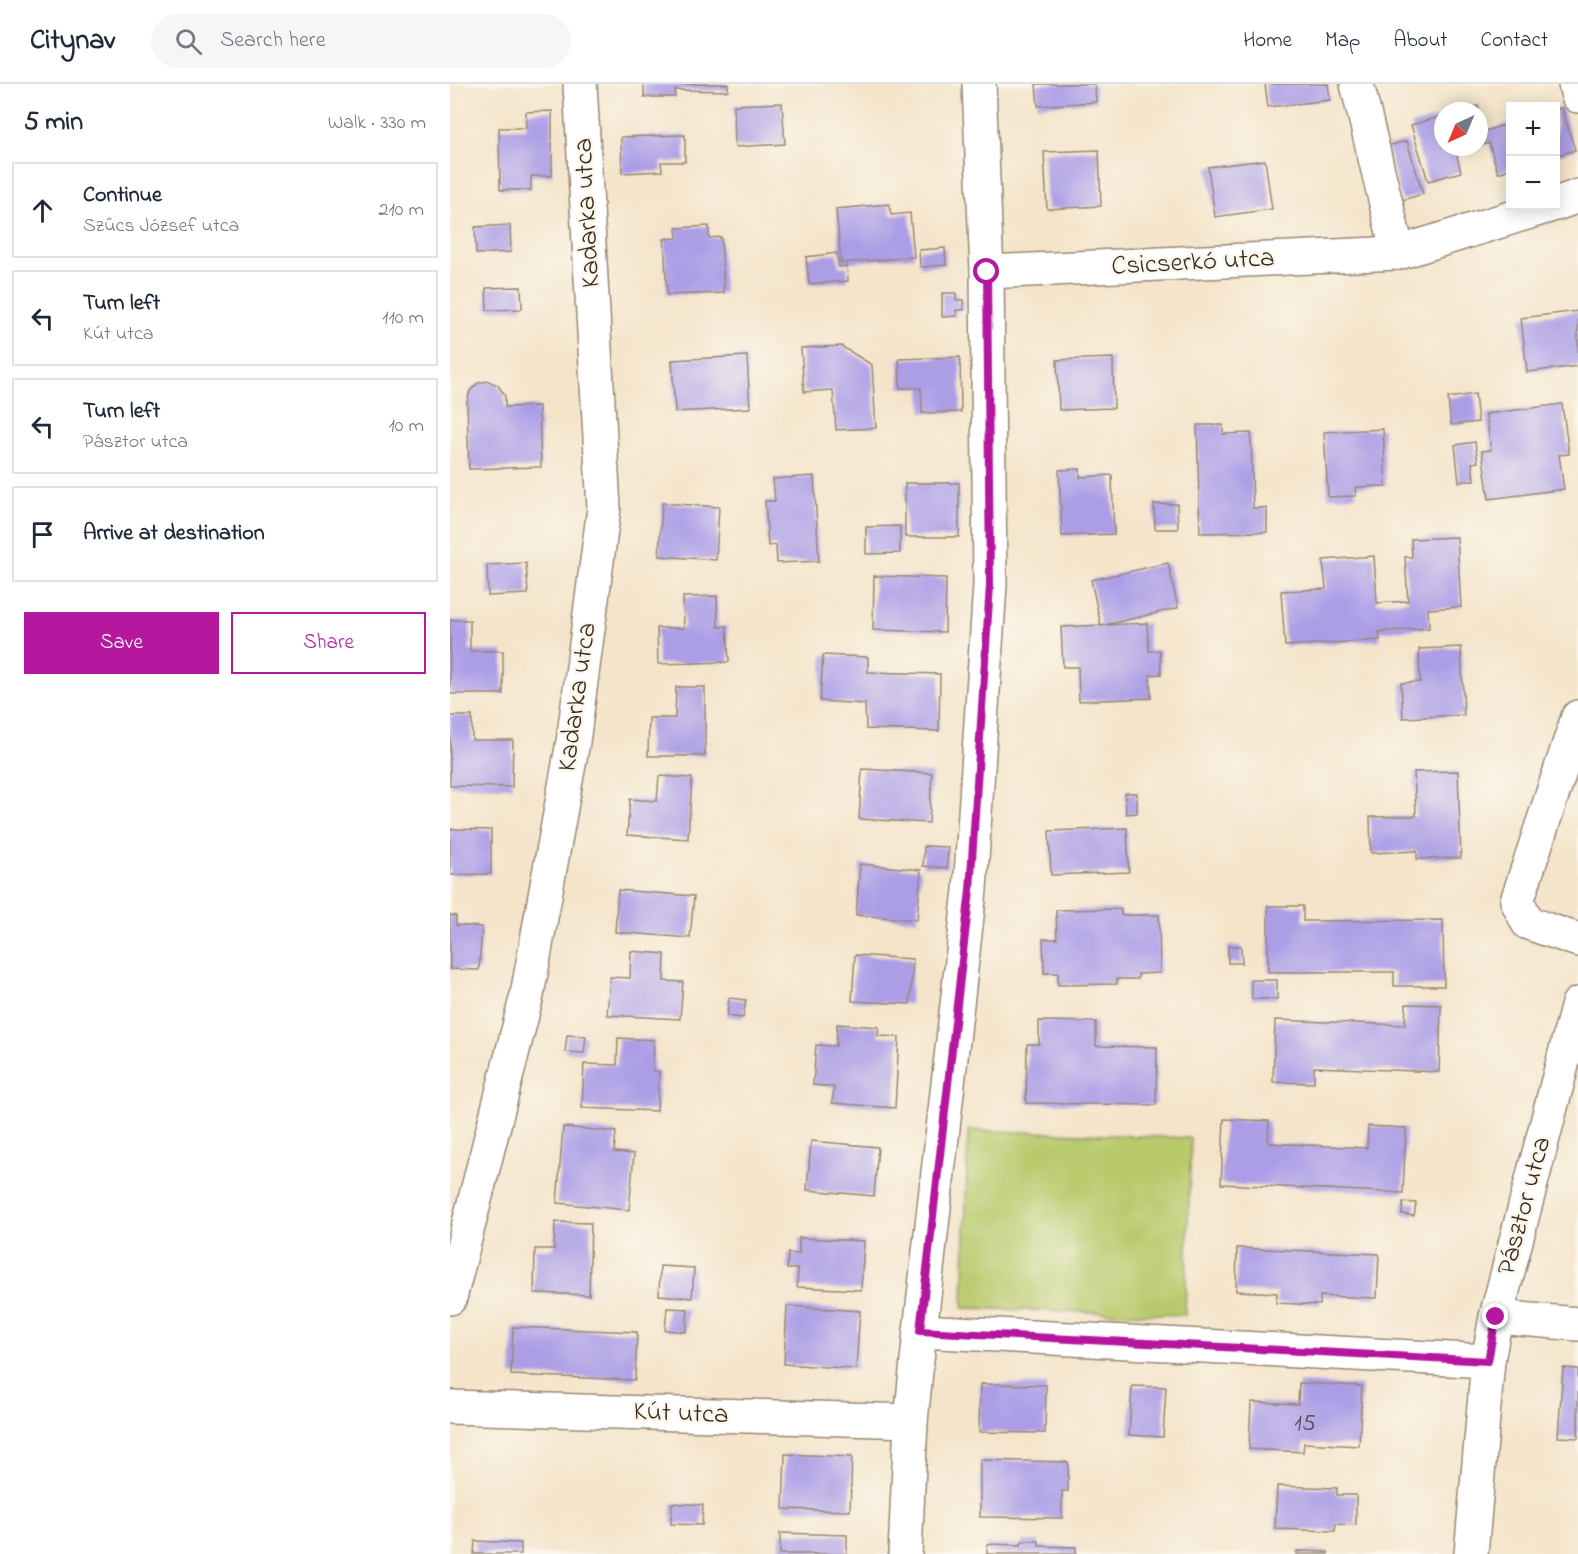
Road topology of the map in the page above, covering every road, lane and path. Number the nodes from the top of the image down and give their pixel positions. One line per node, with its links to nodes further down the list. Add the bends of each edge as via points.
1 (580, 84): 14 (street, Kadarka utca, via 604,508 573,742 527,995)
2 (979, 84): 10 (street)
3 (1357, 84): 9 (street)
4 (1575, 84): 5 (street)
5 (1578, 96)
6 (1578, 196): 7 (street)
7 (1560, 203)
8 (1536, 210): 9 (street, Csicserkó utca)
9 (1398, 254): 10 (street, Csicserkó utca)
10 (987, 272): 17 (street, via 988,620 970,890)
11 (1578, 717): 12 (street, via 1517,901 1528,923)
12 (1578, 940)
13 (1578, 1004): 15 (street, Pásztor utca)
14 (450, 1298)
15 (1496, 1317): 16 (street); 18 (street, Pásztor utca)
16 (1578, 1324)
17 (920, 1331): 18 (street); 20 (street)
18 (1488, 1361): 22 (street, Pásztor utca)
19 (450, 1407): 20 (street, Kút utca)
20 (911, 1421): 21 (street)
21 (905, 1554)
22 (1471, 1554)

